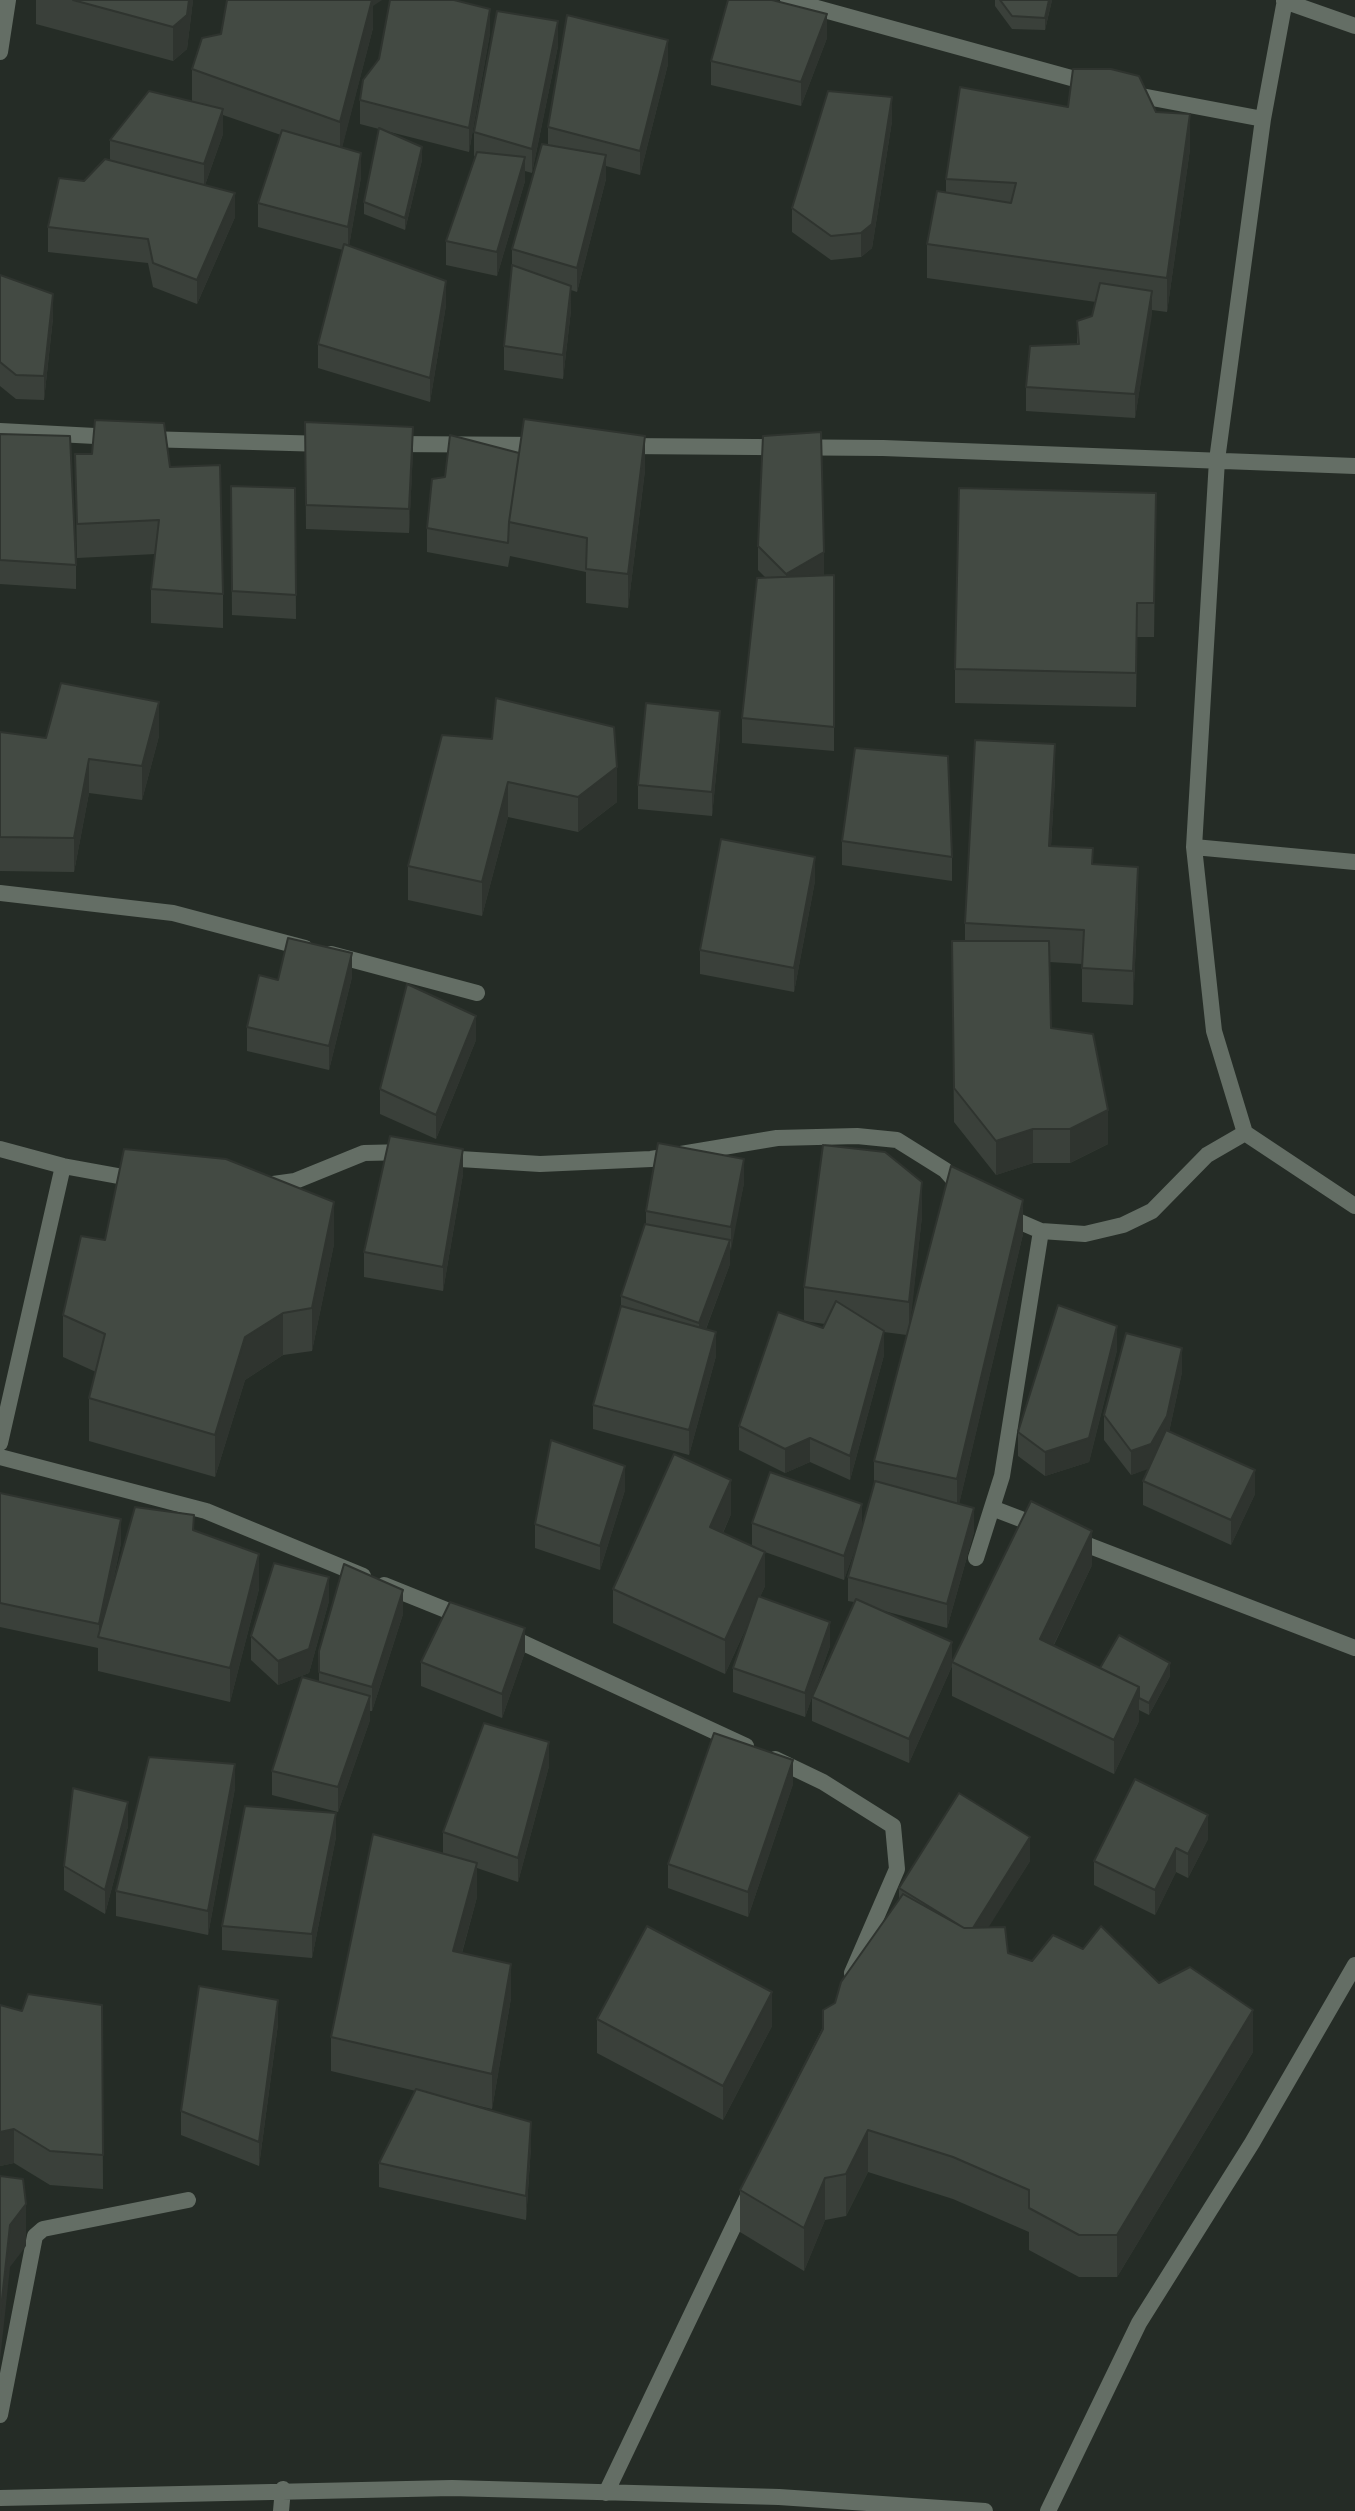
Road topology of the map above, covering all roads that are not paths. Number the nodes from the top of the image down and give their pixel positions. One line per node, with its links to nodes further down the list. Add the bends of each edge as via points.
1 (8, 0): 5 (street)
2 (788, 0): 6 (street, via 1127,93)
3 (1285, 1): 4 (street); 6 (street)
4 (1355, 26)
5 (0, 52)
6 (1263, 119): 12 (street)
7 (0, 431): 8 (street)
8 (341, 444)
9 (373, 444): 10 (street)
10 (564, 446)
11 (612, 446): 12 (street, via 883,448)
12 (1217, 460): 13 (street); 14 (street)
13 (1355, 466)
14 (1194, 847): 15 (street); 18 (street, via 1214,1031)
15 (1355, 862)
16 (0, 893): 17 (street, via 173,913)
17 (477, 993)
18 (1245, 1133): 23 (street); 24 (street, via 1207,1155 1143,1216 1085,1234)
19 (0, 1149): 20 (street)
20 (63, 1166): 21 (street); 25 (street)
21 (158, 1182)
22 (250, 1188): 24 (street, via 295,1181 364,1153 540,1164 651,1159 777,1138 857,1136 897,1140 945,1170 976,1201)
23 (1355, 1206)
24 (1041, 1231): 27 (street, via 1002,1476)
25 (0, 1443)
26 (0, 1457): 31 (street, via 206,1511 486,1627 823,1782 893,1826 897,1869)
27 (992, 1508): 28 (street); 29 (street)
28 (976, 1558)
29 (1355, 1648)
30 (1355, 1965): 41 (street, via 1139,2323)
31 (843, 1992)
32 (757, 2176): 36 (street)
33 (188, 2200): 34 (street, via 43,2229 35,2236)
34 (0, 2415)
35 (283, 2489): 36 (street); 37 (street); 39 (street)
36 (606, 2493): 38 (street, via 779,2497)
37 (0, 2498)
38 (937, 2509): 40 (street)
39 (281, 2511)
40 (985, 2511)
41 (1048, 2511)

